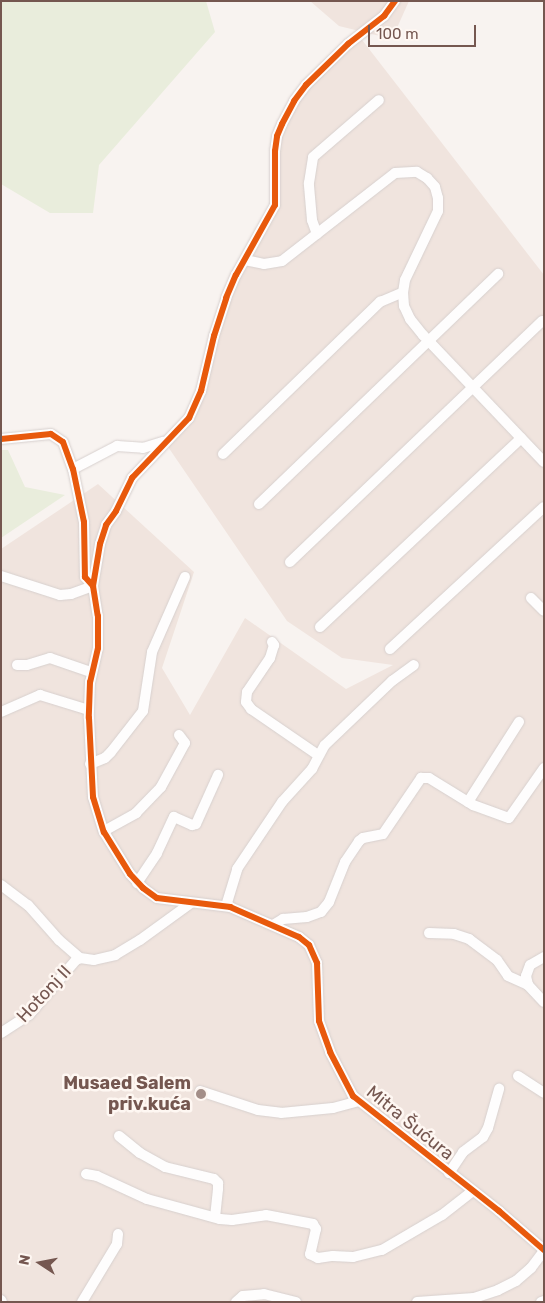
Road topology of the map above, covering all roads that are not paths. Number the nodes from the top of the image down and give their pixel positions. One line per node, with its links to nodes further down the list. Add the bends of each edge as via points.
1 (395, 1): 4 (street, via 384,16 341,50 294,101 277,136 275,205)
2 (379, 100): 3 (street, via 313,157 308,183)
3 (317, 234): 4 (street, via 282,261 264,264); 6 (street, via 395,173 417,172 427,178 435,187 438,211 410,264)
4 (245, 260): 12 (street, via 219,319 196,404 189,418)
5 (498, 274): 8 (street)
6 (403, 292): 8 (street, via 404,306 410,319); 13 (street, via 380,302)
7 (542, 321): 9 (street)
8 (428, 340): 9 (street); 16 (street)
9 (472, 386): 10 (street); 18 (street)
10 (521, 438): 14 (street); 24 (street)
11 (1, 439): 15 (street, Mitra Šućura, via 51,434 63,442)
12 (164, 441): 15 (street, via 143,448 117,446); 21 (street, via 132,478 106,526)
13 (223, 454)
14 (544, 462)
15 (73, 469): 21 (street, Mitra Šućura, via 84,522 85,578)
16 (259, 504)
17 (544, 507): 26 (street)
18 (290, 562)
19 (1, 576): 21 (street, via 60,595)
20 (185, 577): 35 (street, via 152,652 143,711 111,752)
21 (93, 586): 29 (street, Mitra Šućura, via 98,616 98,648)
22 (531, 598): 23 (street)
23 (544, 612)
24 (320, 626)
25 (272, 642): 34 (street, via 270,658 248,692 246,702 251,709)
26 (390, 649)
27 (17, 665): 29 (street, via 50,658)
28 (414, 665): 34 (street, via 345,725)
29 (91, 672): 30 (street, Mitra Šućura)
30 (89, 710): 31 (street, via 40,695); 35 (street, Mitra Šućura)
31 (1, 712)
32 (519, 722): 38 (street)
33 (179, 734): 39 (street, via 185,743 161,788 136,813)
34 (318, 755): 43 (street, via 312,770 282,802 237,869)
35 (90, 764): 39 (street, Mitra Šućura, via 93,797)
36 (544, 768): 38 (street, via 509,818)
37 (218, 774): 40 (street, via 196,824 174,817 157,853)
38 (468, 802): 44 (street, via 429,778 421,778 383,834 359,841 321,912 283,919)
39 (104, 831): 40 (street, Mitra Šućura)
40 (137, 883): 42 (street, Mitra Šućura, via 157,898)
41 (1, 885): 47 (street, via 28,905)
42 (191, 903): 43 (street, Mitra Šućura); 47 (street, Hotonj II, via 115,955 94,960)
43 (226, 906): 44 (street, Mitra Šućura)
44 (273, 925): 55 (street, Mitra Šućura, via 299,937 315,955 319,1021 346,1084)
45 (429, 934): 48 (street, via 454,934 469,939 497,960 508,976)
46 (544, 957): 48 (street, via 530,965 526,976)
47 (80, 958): 50 (street, Hotonj II, via 29,1015)
48 (528, 985): 49 (street)
49 (544, 1002)
50 (1, 1033)
51 (518, 1076): 54 (street)
52 (499, 1090): 58 (street, via 483,1137 463,1152)
53 (200, 1091): 55 (street, via 258,1110 281,1113)
54 (544, 1092)
55 (359, 1102): 58 (street, Mitra Šućura)
56 (120, 1136): 60 (street, via 140,1153 165,1167 214,1179 218,1189)
57 (86, 1174): 60 (street, via 147,1199)
58 (450, 1174): 59 (street, Mitra Šućura)
59 (473, 1191): 60 (street, via 410,1235 374,1253 353,1257 312,1257 316,1229 313,1224 266,1215 232,1220); 62 (street, Mitra Šućura)
60 (214, 1217)
61 (118, 1234): 63 (street, via 116,1244)
62 (544, 1251): 66 (street, Mitra Šućura, via 516,1281 498,1290 474,1298)
63 (82, 1302)
64 (236, 1302): 65 (street, via 243,1296 261,1294)
65 (296, 1302)
66 (418, 1302)

